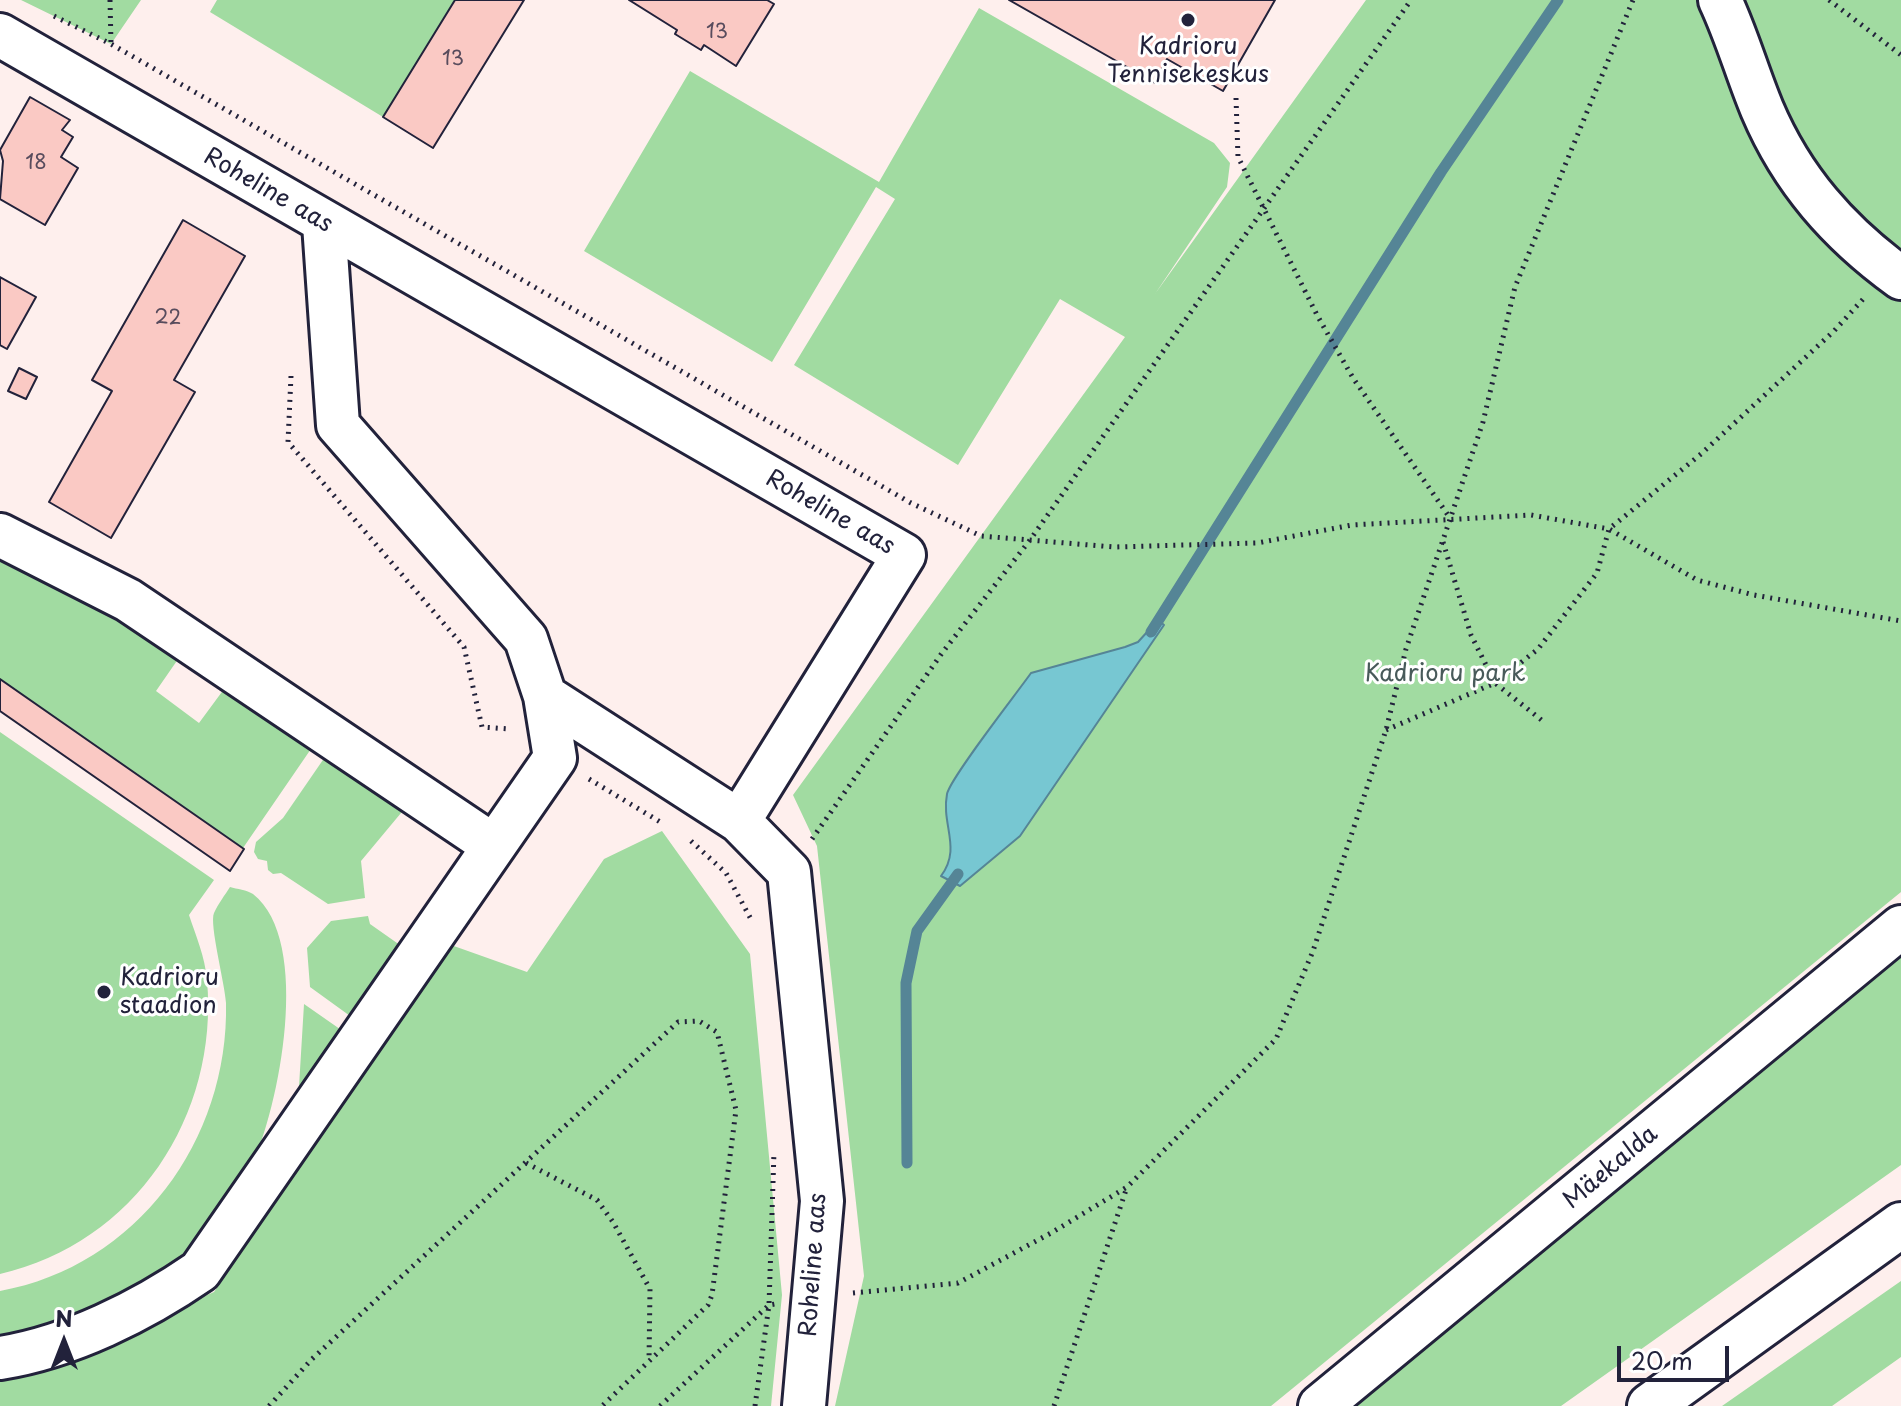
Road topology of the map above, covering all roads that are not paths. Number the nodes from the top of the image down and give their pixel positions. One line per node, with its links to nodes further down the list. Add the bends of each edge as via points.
1 (1720, 0): 4 (street, via 1793,172 1834,223)
2 (0, 35): 3 (street, Roheline aas)
3 (324, 224): 6 (street, via 338,425 526,639); 7 (street, Roheline aas, via 904,555)
4 (1896, 274)
5 (0, 535): 8 (street, via 128,600)
6 (545, 696): 7 (street); 8 (street, via 555,758)
7 (739, 821): 12 (street, Roheline aas, via 789,872 822,1201)
8 (494, 846): 11 (street, via 200,1271 144,1307 73,1337)
9 (1901, 927): 13 (street, Mäekalda)
10 (1901, 1225): 14 (main road)
11 (0, 1358)
12 (804, 1406)
13 (1320, 1406)
14 (1650, 1406)

